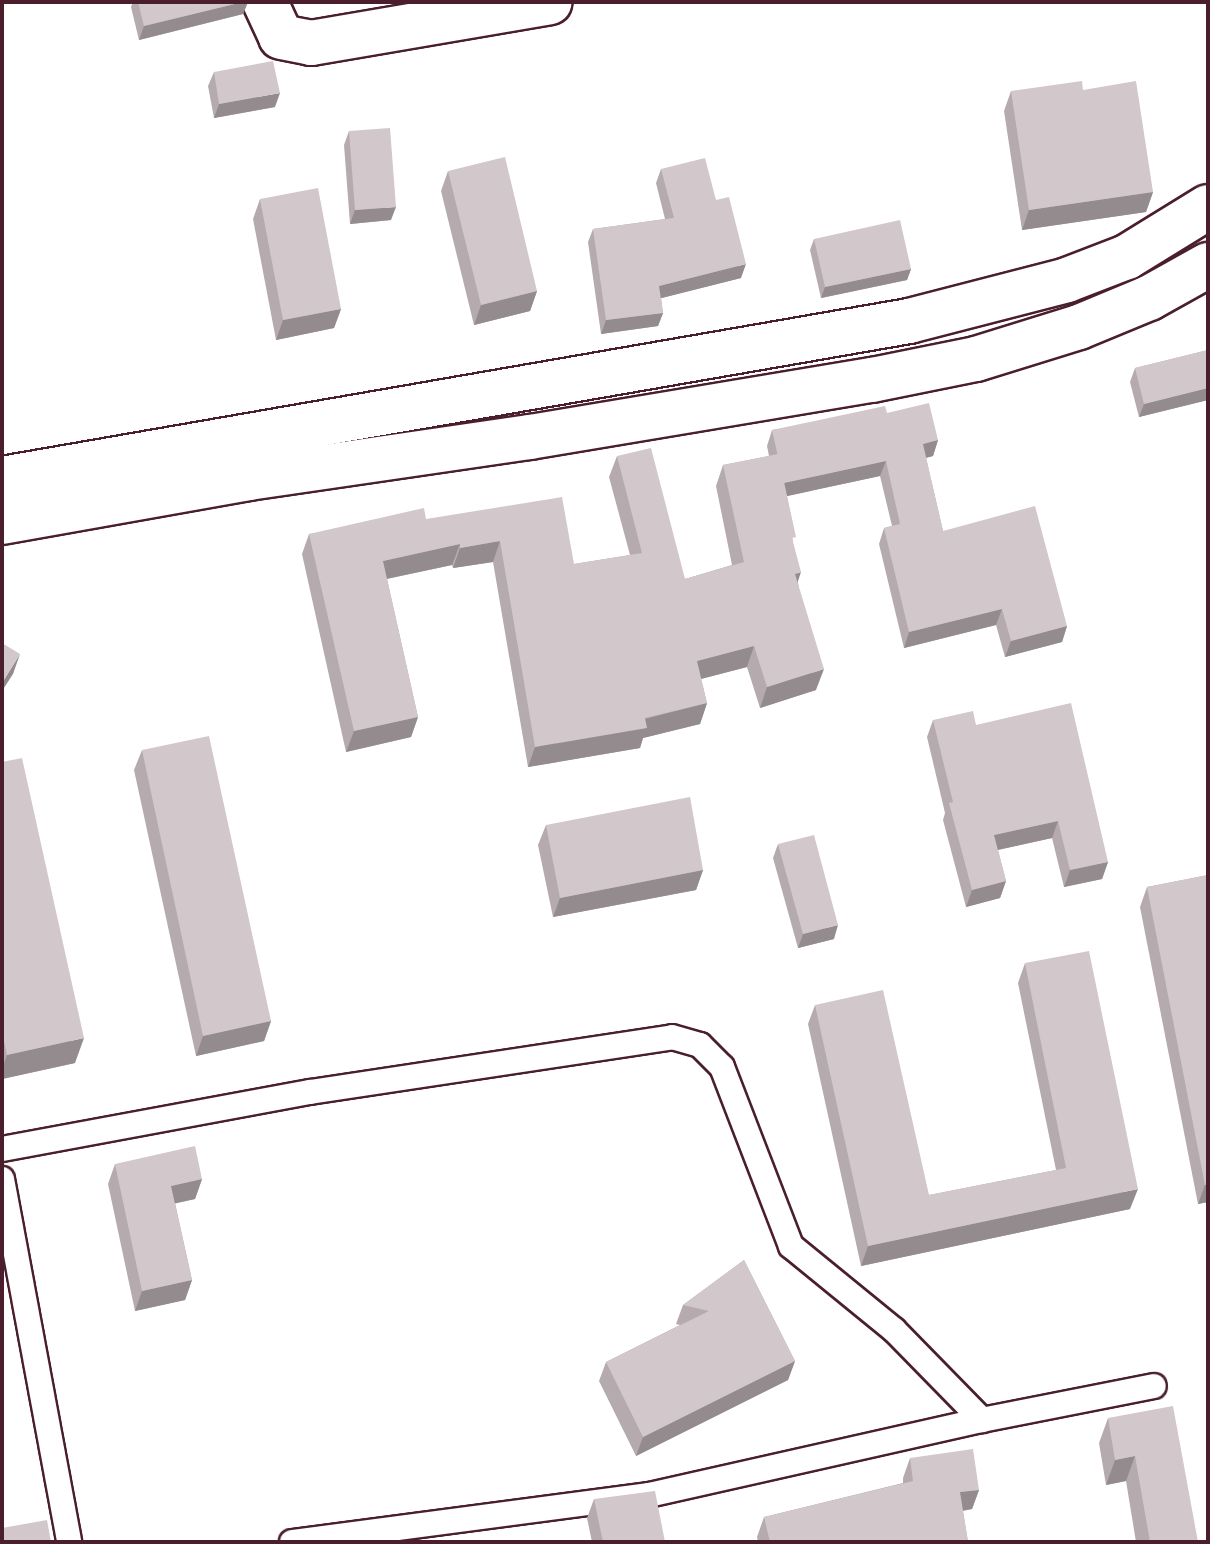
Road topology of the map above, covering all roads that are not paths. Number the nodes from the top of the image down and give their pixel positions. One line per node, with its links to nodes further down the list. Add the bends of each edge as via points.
1 (265, 2): 2 (street, via 281,37 311,43)
2 (550, 2)
3 (1208, 207): 5 (street, via 1115,262 1026,292 909,321)
4 (1208, 265): 6 (street, via 1149,298 1079,327 976,359)
5 (2, 479)
6 (2, 522)
7 (2, 1149): 10 (lane, via 310,1092 672,1037 700,1045 722,1067 791,1246 894,1330)
8 (2, 1179): 11 (lane)
9 (1154, 1386): 10 (lane)
10 (982, 1420): 12 (lane, via 649,1495)
11 (69, 1542)
12 (292, 1542)

